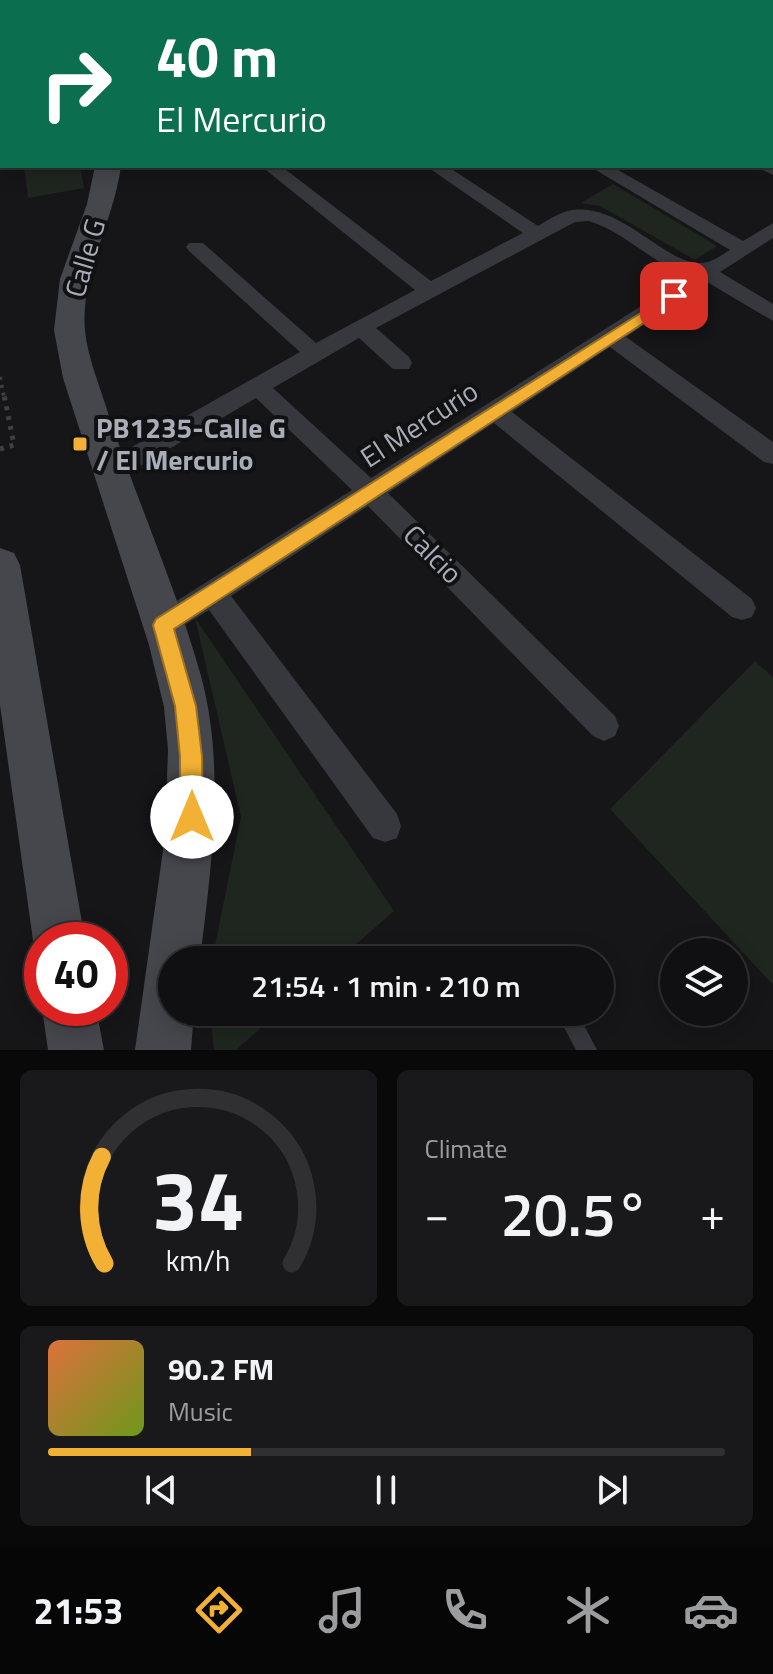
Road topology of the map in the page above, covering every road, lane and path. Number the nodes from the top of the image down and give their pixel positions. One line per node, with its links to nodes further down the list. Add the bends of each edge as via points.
1 (108, 168): 21 (street, Calle G, via 69,318 74,354)
2 (273, 168): 10 (street)
3 (438, 168): 6 (street)
4 (601, 168): 8 (street)
5 (773, 229): 8 (street, El Mercurio)
6 (537, 234): 9 (street, via 571,216 594,215 679,263); 10 (street)
7 (196, 247): 14 (street)
8 (742, 249): 9 (street, El Mercurio)
9 (701, 269): 11 (street); 13 (street, El Mercurio, via 694,283)
10 (430, 291): 12 (street)
11 (773, 314)
12 (361, 327): 14 (street); 15 (street)
13 (611, 337): 18 (street, El Mercurio); 20 (street)
14 (315, 354): 17 (street)
15 (401, 363)
16 (0, 377): 19 (path, via 14,445)
17 (258, 387): 21 (street); 22 (street, Calcio)
18 (495, 411): 22 (street, El Mercurio); 25 (street)
19 (0, 449)
20 (773, 455)
21 (109, 472): 26 (street, Calle G)
22 (370, 492): 24 (street, El Mercurio); 27 (street, Calcio)
23 (0, 565): 29 (street)
24 (212, 593): 26 (street, El Mercurio); 28 (street)
25 (742, 608)
26 (163, 625): 33 (street, Calle G, via 186,706 193,796)
27 (604, 726)
28 (385, 826)
29 (56, 922)
30 (72, 1026): 32 (street)
31 (574, 1026): 34 (lane)
32 (76, 1050)
33 (163, 1050)
34 (587, 1050)

